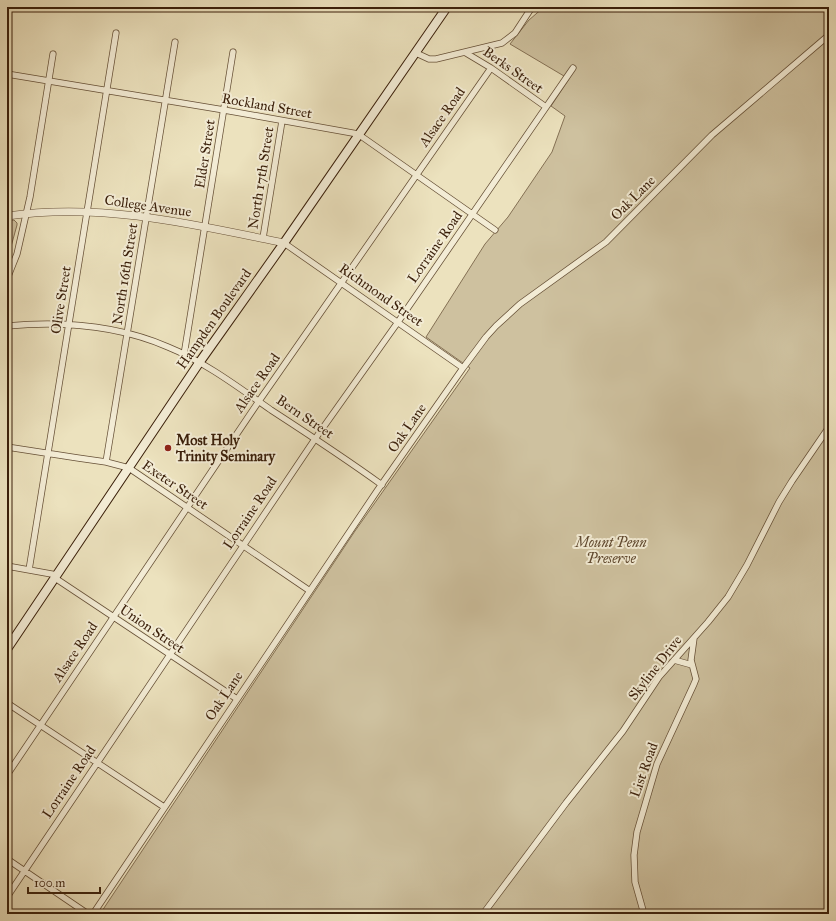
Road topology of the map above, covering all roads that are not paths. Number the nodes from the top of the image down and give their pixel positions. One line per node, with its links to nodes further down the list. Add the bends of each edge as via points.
1 (447, 7): 7 (main road, Hampden Boulevard)
2 (532, 7): 8 (street, via 512,37 502,43)
3 (116, 33): 14 (street, Olive Street)
4 (829, 35): 38 (street, Oak Lane, via 712,135 606,242 510,312)
5 (175, 42): 15 (street, North 16th Street)
6 (233, 52): 17 (street, Elder Street)
7 (416, 53): 8 (street, via 429,59); 19 (main road, Hampden Boulevard)
8 (466, 53): 10 (street, Berks Street)
9 (53, 54): 13 (street)
10 (491, 68): 16 (street, Berks Street); 20 (street, Alsace Road)
11 (573, 68): 16 (street, Lorraine Road)
12 (7, 74): 13 (street, Rockland Street)
13 (49, 81): 14 (street, Rockland Street); 22 (street)
14 (108, 90): 15 (street, Rockland Street); 21 (street, Olive Street)
15 (166, 100): 17 (street, Rockland Street); 25 (street, North 16th Street)
16 (546, 107): 23 (street, Lorraine Road)
17 (224, 110): 18 (street, Rockland Street); 26 (street, Elder Street)
18 (282, 121): 19 (street, Rockland Street); 28 (street, North 17th Street)
19 (358, 134): 20 (street, Rockland Street); 29 (main road, Hampden Boulevard)
20 (417, 176): 23 (street, Rockland Street); 31 (street, Alsace Road)
21 (88, 211): 22 (street, College Avenue); 25 (street, College Avenue); 33 (street, Olive Street)
22 (27, 213): 24 (street, College Avenue); 30 (street, via 17,254)
23 (472, 214): 27 (street, Rockland Street); 32 (street, Lorraine Road)
24 (7, 216)
25 (146, 217): 26 (street, College Avenue); 35 (street, North 16th Street)
26 (205, 227): 28 (street, College Avenue); 36 (street, Elder Street)
27 (495, 230)
28 (263, 238): 29 (street, College Avenue)
29 (284, 243): 31 (street, Richmond Street); 37 (main road, Hampden Boulevard)
30 (7, 280)
31 (342, 283): 32 (street, Richmond Street); 39 (street, Alsace Road)
32 (398, 322): 38 (street, Richmond Street); 41 (street, Lorraine Road)
33 (69, 324): 34 (street, Bern Street); 35 (street, Bern Street); 43 (street, Olive Street)
34 (7, 326)
35 (128, 333): 36 (street, Bern Street); 44 (street, North 16th Street)
36 (184, 355): 37 (street, Bern Street)
37 (199, 363): 39 (street, Bern Street); 45 (main road, Hampden Boulevard)
38 (463, 368): 46 (street, Oak Lane)
39 (258, 401): 41 (street, Bern Street); 47 (street, Alsace Road)
40 (829, 427): 54 (street, Skyline Drive, via 779,502 728,597)
41 (315, 438): 46 (street, Bern Street); 48 (street, Lorraine Road)
42 (7, 447): 43 (street, Exeter Street)
43 (48, 453): 44 (street, Exeter Street); 50 (street, Olive Street)
44 (106, 462): 45 (street, Exeter Street)
45 (128, 468): 47 (street, Exeter Street); 51 (main road, Hampden Boulevard)
46 (382, 485): 52 (street, Oak Lane)
47 (187, 508): 48 (street, Exeter Street); 53 (street, Alsace Road)
48 (242, 546): 52 (street, Exeter Street); 56 (street, Lorraine Road)
49 (7, 566): 50 (street, Union Street)
50 (29, 570): 51 (street, Union Street)
51 (56, 576): 53 (street, Union Street); 55 (main road, Hampden Boulevard)
52 (310, 591): 59 (street, Oak Lane)
53 (113, 617): 56 (street, Union Street); 61 (street, Alsace Road)
54 (694, 638): 57 (street, Skyline Drive); 58 (street, List Road)
55 (7, 649)
56 (170, 654): 59 (street, Union Street); 62 (street, Lorraine Road)
57 (674, 660): 58 (street); 70 (street, Skyline Drive)
58 (692, 665): 71 (street, List Road, via 696,679 657,764 637,832 634,855 635,882)
59 (237, 699): 64 (street, Oak Lane)
60 (7, 703): 61 (street)
61 (41, 725): 62 (street); 63 (street, Alsace Road)
62 (97, 762): 64 (street); 66 (street, Lorraine Road)
63 (7, 775)
64 (164, 807): 69 (street, Oak Lane)
65 (7, 859): 66 (street)
66 (24, 871): 67 (street, Lorraine Road); 68 (street)
67 (7, 897)
68 (88, 914)
69 (93, 914)
70 (483, 914)
71 (644, 914)

